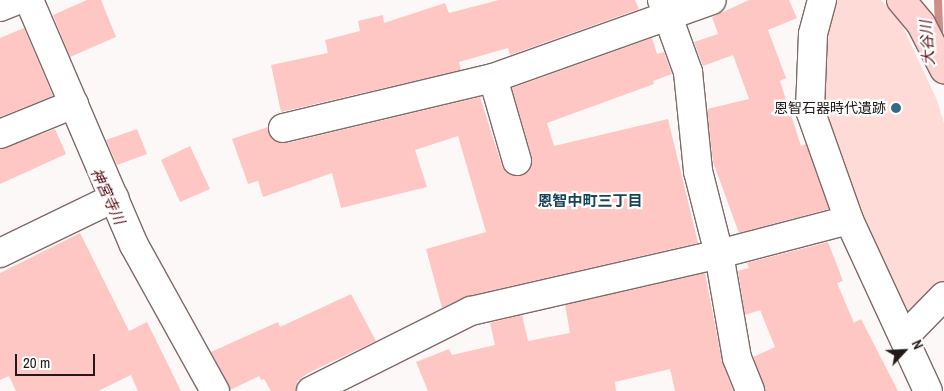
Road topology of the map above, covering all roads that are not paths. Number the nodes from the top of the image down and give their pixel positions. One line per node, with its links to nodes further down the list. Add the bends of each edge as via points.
1 (17, 0): 6 (street)
2 (29, 0): 10 (street)
3 (712, 0): 7 (street)
4 (822, 0): 15 (street, via 813,34 810,110)
5 (901, 0): 8 (main road, via 921,24)
6 (0, 7)
7 (665, 7): 9 (street); 17 (street, via 688,72 698,171)
8 (944, 69)
9 (493, 78): 11 (street); 13 (street)
10 (74, 104): 12 (street); 14 (street)
11 (283, 128)
12 (0, 134)
13 (517, 161)
14 (114, 198): 16 (street); 20 (street, via 134,245)
15 (849, 220): 17 (street); 19 (street)
16 (0, 253)
17 (719, 254): 21 (street, via 471,311); 22 (street, via 737,358)
18 (944, 296): 19 (street)
19 (904, 337): 23 (street)
20 (216, 391)
21 (311, 391)
22 (750, 391)
23 (928, 391)

